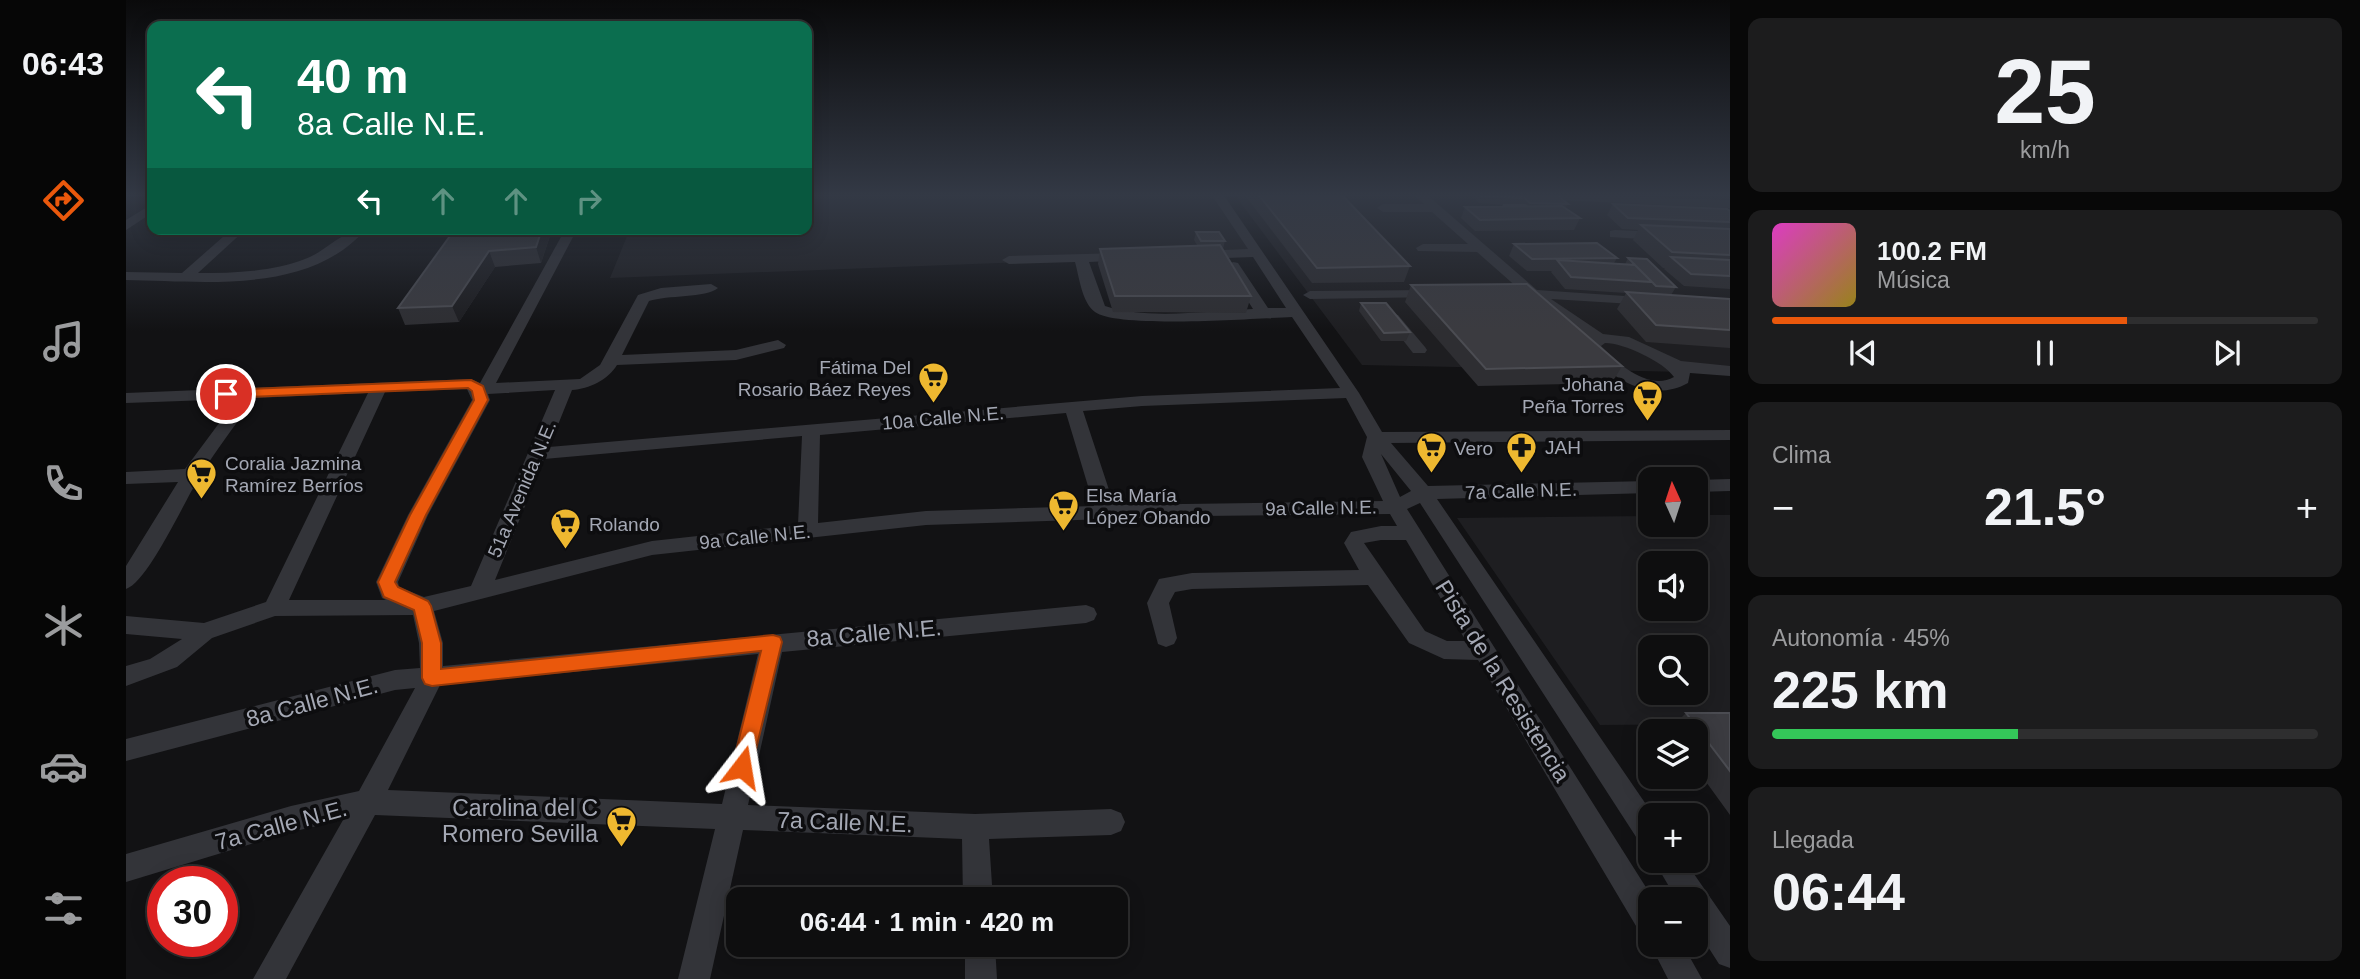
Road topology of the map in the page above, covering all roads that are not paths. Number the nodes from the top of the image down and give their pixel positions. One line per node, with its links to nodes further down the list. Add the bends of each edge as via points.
1 (228, 240): 14 (street)
2 (348, 240): 14 (street, via 318,261 289,270)
3 (565, 240): 33 (street)
4 (1248, 240): 8 (street, Pista de la Resistencia)
5 (1469, 240): 7 (street)
6 (1423, 248): 7 (street)
7 (1478, 248): 18 (street)
8 (1257, 253): 9 (street); 23 (street, Pista de la Resistencia)
9 (1190, 255)
10 (1135, 257): 11 (street)
11 (1081, 258): 12 (street); 24 (street, via 1096,303 1105,311 1139,315)
12 (1009, 260)
13 (1233, 266): 24 (street)
14 (187, 275): 15 (street)
15 (126, 276)
16 (711, 288): 28 (street, via 643,298)
17 (1506, 293): 18 (street)
18 (1532, 293): 22 (street); 25 (street)
19 (1453, 294): 21 (street)
20 (1310, 295): 21 (street)
21 (1374, 295): 27 (street)
22 (1664, 302)
23 (1296, 312): 24 (street); 35 (street, Pista de la Resistencia)
24 (1263, 313)
25 (1600, 339): 29 (street, via 1638,346); 29 (street, via 1594,342 1599,353 1641,382 1678,383 1683,374)
26 (778, 345): 28 (street, via 736,355)
27 (1419, 350)
28 (611, 360): 31 (street, via 584,384)
29 (1670, 363): 30 (street)
30 (1730, 371)
31 (565, 386): 33 (street); 41 (street, 51a Avenida N.E.)
32 (379, 388): 33 (street, via 471,384); 34 (street); 56 (street)
33 (482, 389): 55 (street, via 481,400 387,582 390,592)
34 (250, 393): 36 (street); 42 (street)
35 (1351, 393): 37 (street, 10a Calle N.E.); 40 (street, Pista de la Resistencia)
36 (126, 398)
37 (1073, 407): 38 (street, 10a Calle N.E.); 49 (street)
38 (811, 430): 41 (street, 10a Calle N.E.); 50 (street)
39 (1730, 435): 40 (street)
40 (1376, 437): 47 (street, Pista de la Resistencia); 48 (street, Pista de la Resistencia, via 1371,457)
41 (536, 454): 54 (street, 51a Avenida N.E.)
42 (191, 475): 43 (street); 52 (street)
43 (126, 478)
44 (1730, 485): 45 (street)
45 (1708, 486)
46 (1638, 487): 47 (street, 7a Calle N.E.)
47 (1423, 493): 48 (street, 7a Calle N.E.); 67 (street, Pista de la Resistencia)
48 (1396, 507): 49 (street, 9a Calle N.E.); 51 (street, Pista de la Resistencia)
49 (1106, 512): 50 (street, 9a Calle N.E., via 926,518)
50 (808, 531): 54 (street, 9a Calle N.E., via 652,548)
51 (1412, 533): 53 (street, via 1357,537 1354,543); 62 (street, Pista de la Resistencia)
52 (130, 570)
53 (1374, 577): 60 (street, via 1167,585 1158,603); 62 (street, via 1417,637 1444,650)
54 (479, 592): 55 (street, 9a Calle N.E.)
55 (422, 606): 56 (street, 9a Calle N.E.); 64 (street, via 431,643)
56 (274, 608): 59 (street, 9a Calle N.E.)
57 (1086, 614): 61 (street, 8a Calle N.E.)
58 (126, 625): 59 (street, 9a Calle N.E.)
59 (204, 632): 63 (street, via 187,651 154,670)
60 (1166, 638)
61 (773, 642): 64 (street, 8a Calle N.E.); 68 (street)
62 (1485, 652): 73 (street, Pista de la Resistencia)
63 (126, 676)
64 (432, 678): 65 (street, 8a Calle N.E., via 395,680); 66 (street)
65 (126, 750)
66 (368, 802): 68 (street, 7a Calle N.E.); 71 (street, 7a Calle N.E., via 292,819); 78 (street)
67 (1638, 816)
68 (730, 817): 70 (street, 7a Calle N.E.); 79 (street)
69 (1111, 822): 70 (street, 7a Calle N.E.)
70 (975, 827): 72 (street)
71 (126, 868)
72 (977, 887)
73 (1638, 901)
74 (1708, 920): 75 (street)
75 (1730, 953)
76 (980, 957): 80 (street)
77 (1672, 957): 81 (street)
78 (270, 979)
79 (694, 979)
80 (981, 979)
81 (1686, 979)

